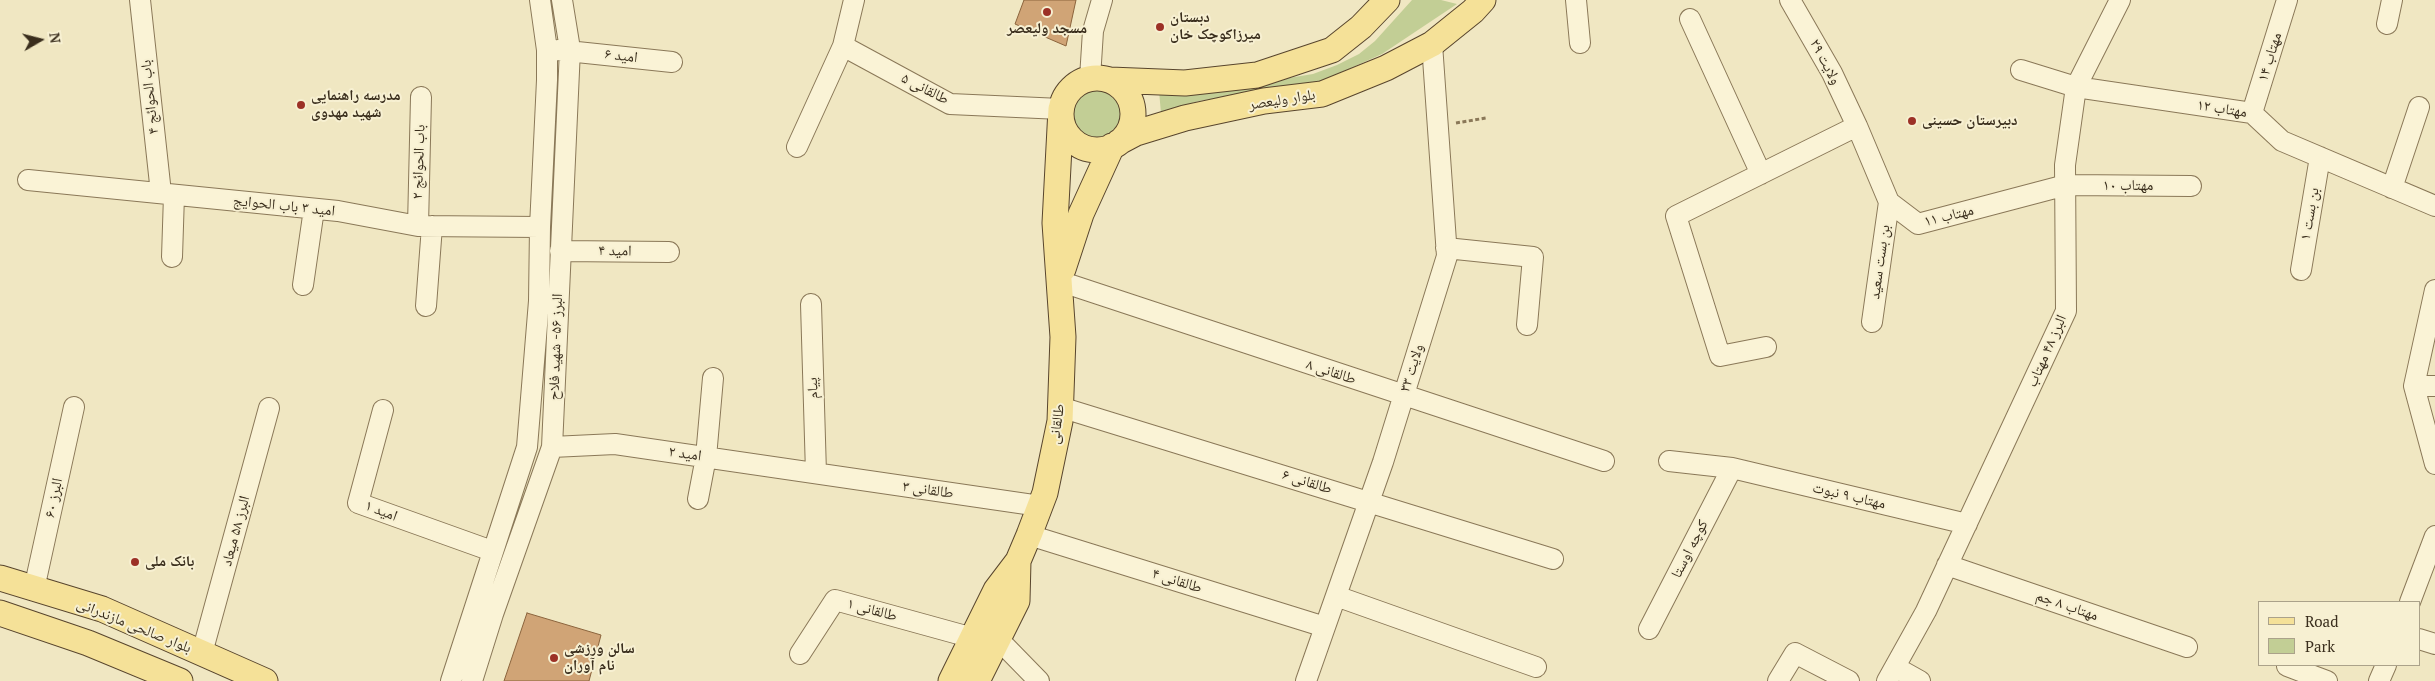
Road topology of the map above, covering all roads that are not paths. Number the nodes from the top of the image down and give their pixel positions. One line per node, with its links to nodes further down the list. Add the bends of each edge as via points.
1 (140, 0): 37 (street, باب الحوائج ۴)
2 (540, 0): 19 (street, البرز ۵۶- شهید فلاح)
3 (562, 0): 18 (street, البرز ۵۶- شهید فلاح)
4 (854, 0): 17 (street)
5 (1102, 0): 22 (street, via 1093,31)
6 (1386, 0): 22 (main road, بلوار ولیعصر, via 1361,27 1332,50 1257,75 1184,84)
7 (1483, 0): 16 (main road, بلوار ولیعصر)
8 (1576, 0): 15 (street)
9 (1790, 0): 28 (street, ولایت ٢٩, via 1832,73)
10 (2120, 0): 23 (street, البرز ۴۸ مهتاب)
11 (2287, 0): 27 (street, مهتاب ۱۴)
12 (2392, 0): 14 (street)
13 (1690, 19): 32 (street)
14 (2387, 24)
15 (1580, 43)
16 (1432, 44): 29 (main road, بلوار ولیعصر, via 1386,68 1322,94 1264,101 1185,118); 43 (street, ولایت ٣۳)
17 (843, 46): 26 (street, طالقانی ۵, via 950,104); 30 (street)
18 (570, 49): 19 (street, امید ۶); 20 (street, امید ۶); 44 (street, البرز ۵۶- شهید فلاح)
19 (547, 50): 42 (street, البرز ۵۶- شهید فلاح)
20 (672, 62)
21 (2021, 70): 23 (street, مهتاب ۱۲)
22 (1100, 79): 26 (main road, via 1079,82 1070,89); 29 (main road, via 1124,91 1132,108 1130,126)
23 (2076, 87): 27 (street, مهتاب ۱۲); 34 (street, البرز ۴۸ مهتاب, via 2065,165)
24 (422, 97): 41 (street, باب الحوائج ۲)
25 (2419, 107): 36 (street)
26 (1061, 109): 29 (main road, via 1065,130 1080,146 1101,150); 48 (main road, طالقانی, via 1055,223)
27 (2252, 113): 31 (street, مهتاب ۱۲, via 2282,141)
28 (1857, 126): 32 (street); 38 (street, مهتاب ۱۱)
29 (1116, 144): 48 (main road, طالقانی, via 1081,214)
30 (797, 147)
31 (2320, 157): 36 (street, مهتاب ۱۲); 47 (street, بن بست ۱)
32 (1761, 174): 55 (street, via 1676,216 1720,356)
33 (28, 180): 37 (street, امید ۳ باب الحوایج)
34 (2066, 185): 35 (street, مهتاب ۱۰); 38 (street, مهتاب ۱۱, via 1918,224); 74 (street, البرز ۴۸ مهتاب, via 2066,311)
35 (2191, 186)
36 (2392, 188): 39 (street, مهتاب ۱۲)
37 (167, 194): 40 (street, امید ۳ باب الحوایج); 46 (street, باب الحوائج ۴)
38 (1889, 202): 53 (street, بن بست سعید)
39 (2435, 206)
40 (314, 208): 41 (street, امید ۳ باب الحوایج); 49 (street)
41 (425, 226): 42 (street, امید ۳ باب الحوایج); 52 (street, باب الحوائج ۲)
42 (540, 227): 77 (street, البرز ۵۶- شهید فلاح, via 539,301 527,447)
43 (1446, 248): 54 (street, via 1532,257); 59 (street, ولایت ٣۳, via 1447,256)
44 (560, 251): 45 (street, امید ۴); 64 (street, البرز ۵۶- شهید فلاح)
45 (669, 252)
46 (172, 257)
47 (2301, 270)
48 (1059, 281): 59 (street, طالقانی ۸); 61 (main road, طالقانی, via 1063,337)
49 (303, 285)
50 (2435, 290): 57 (street)
51 (811, 304): 70 (street, پیام)
52 (426, 306)
53 (1872, 322)
54 (1528, 325)
55 (1766, 348)
56 (713, 378): 65 (street)
57 (2414, 386): 58 (street); 68 (street)
58 (2435, 386)
59 (1404, 396): 66 (street, طالقانی ۸); 72 (street, ولایت ٣۳)
60 (74, 407): 82 (street, البرز ۶۰)
61 (1060, 407): 72 (street, طالقانی ۶); 73 (main road, طالقانی, via 1060,421)
62 (270, 408): 93 (street, البرز ۵۸ میعاد)
63 (382, 410): 77 (street, امید ۱, via 358,503)
64 (552, 447): 65 (street, امید ۲, via 615,444); 102 (street, البرز ۵۶- شهید فلاح)
65 (706, 457): 70 (street, امید ۲); 71 (street)
66 (1604, 461)
67 (1669, 461): 69 (street, مهتاب ۹ نبوت)
68 (2435, 464)
69 (1732, 468): 74 (street, مهتاب ۹ نبوت); 87 (street, کوچه اوستا)
70 (816, 473): 73 (street, طالقانی ۳)
71 (698, 499)
72 (1369, 501): 78 (street, طالقانی ۶); 83 (street, ولایت ٣۳)
73 (1040, 506): 75 (main road, طالقانی)
74 (1967, 524): 80 (street, البرز ۴۸ مهتاب)
75 (1029, 535): 79 (main road, طالقانی); 86 (street, طالقانی ۴)
76 (2435, 536): 84 (street)
77 (492, 551): 101 (street, البرز ۵۶- شهید فلاح)
78 (1553, 559)
79 (1018, 561): 88 (main road, via 996,590); 89 (main road, via 1017,601)
80 (1947, 565): 92 (street, مهتاب ۸ جم); 98 (street, البرز ۴۸ مهتاب)
81 (0, 578): 82 (main road, بلوار صالحی مازندرانی)
82 (34, 589): 93 (main road, بلوار صالحی مازندرانی, via 102,609)
83 (1336, 596): 86 (street, ولایت ٣۳); 97 (street)
84 (2410, 601)
85 (0, 613): 99 (main road, via 88,643)
86 (1325, 627): 106 (street, ولایت ٣۳)
87 (1649, 629)
88 (972, 638): 94 (street, طالقانی ۱, via 835,600); 103 (main road)
89 (998, 639): 104 (main road); 105 (street)
90 (2420, 639): 91 (street)
91 (2435, 644)
92 (2187, 647)
93 (202, 654): 100 (main road, بلوار صالحی مازندرانی)
94 (800, 654)
95 (2287, 666): 110 (street)
96 (2386, 666): 111 (street)
97 (1536, 667)
98 (1891, 674): 109 (street)
99 (180, 681)
100 (265, 681)
101 (451, 681)
102 (472, 681)
103 (951, 681)
104 (977, 681)
105 (1039, 681)
106 (1306, 681)
107 (1778, 681): 108 (street, via 1795,653)
108 (1849, 681)
109 (1920, 681)
110 (2327, 681)
111 (2379, 681)

